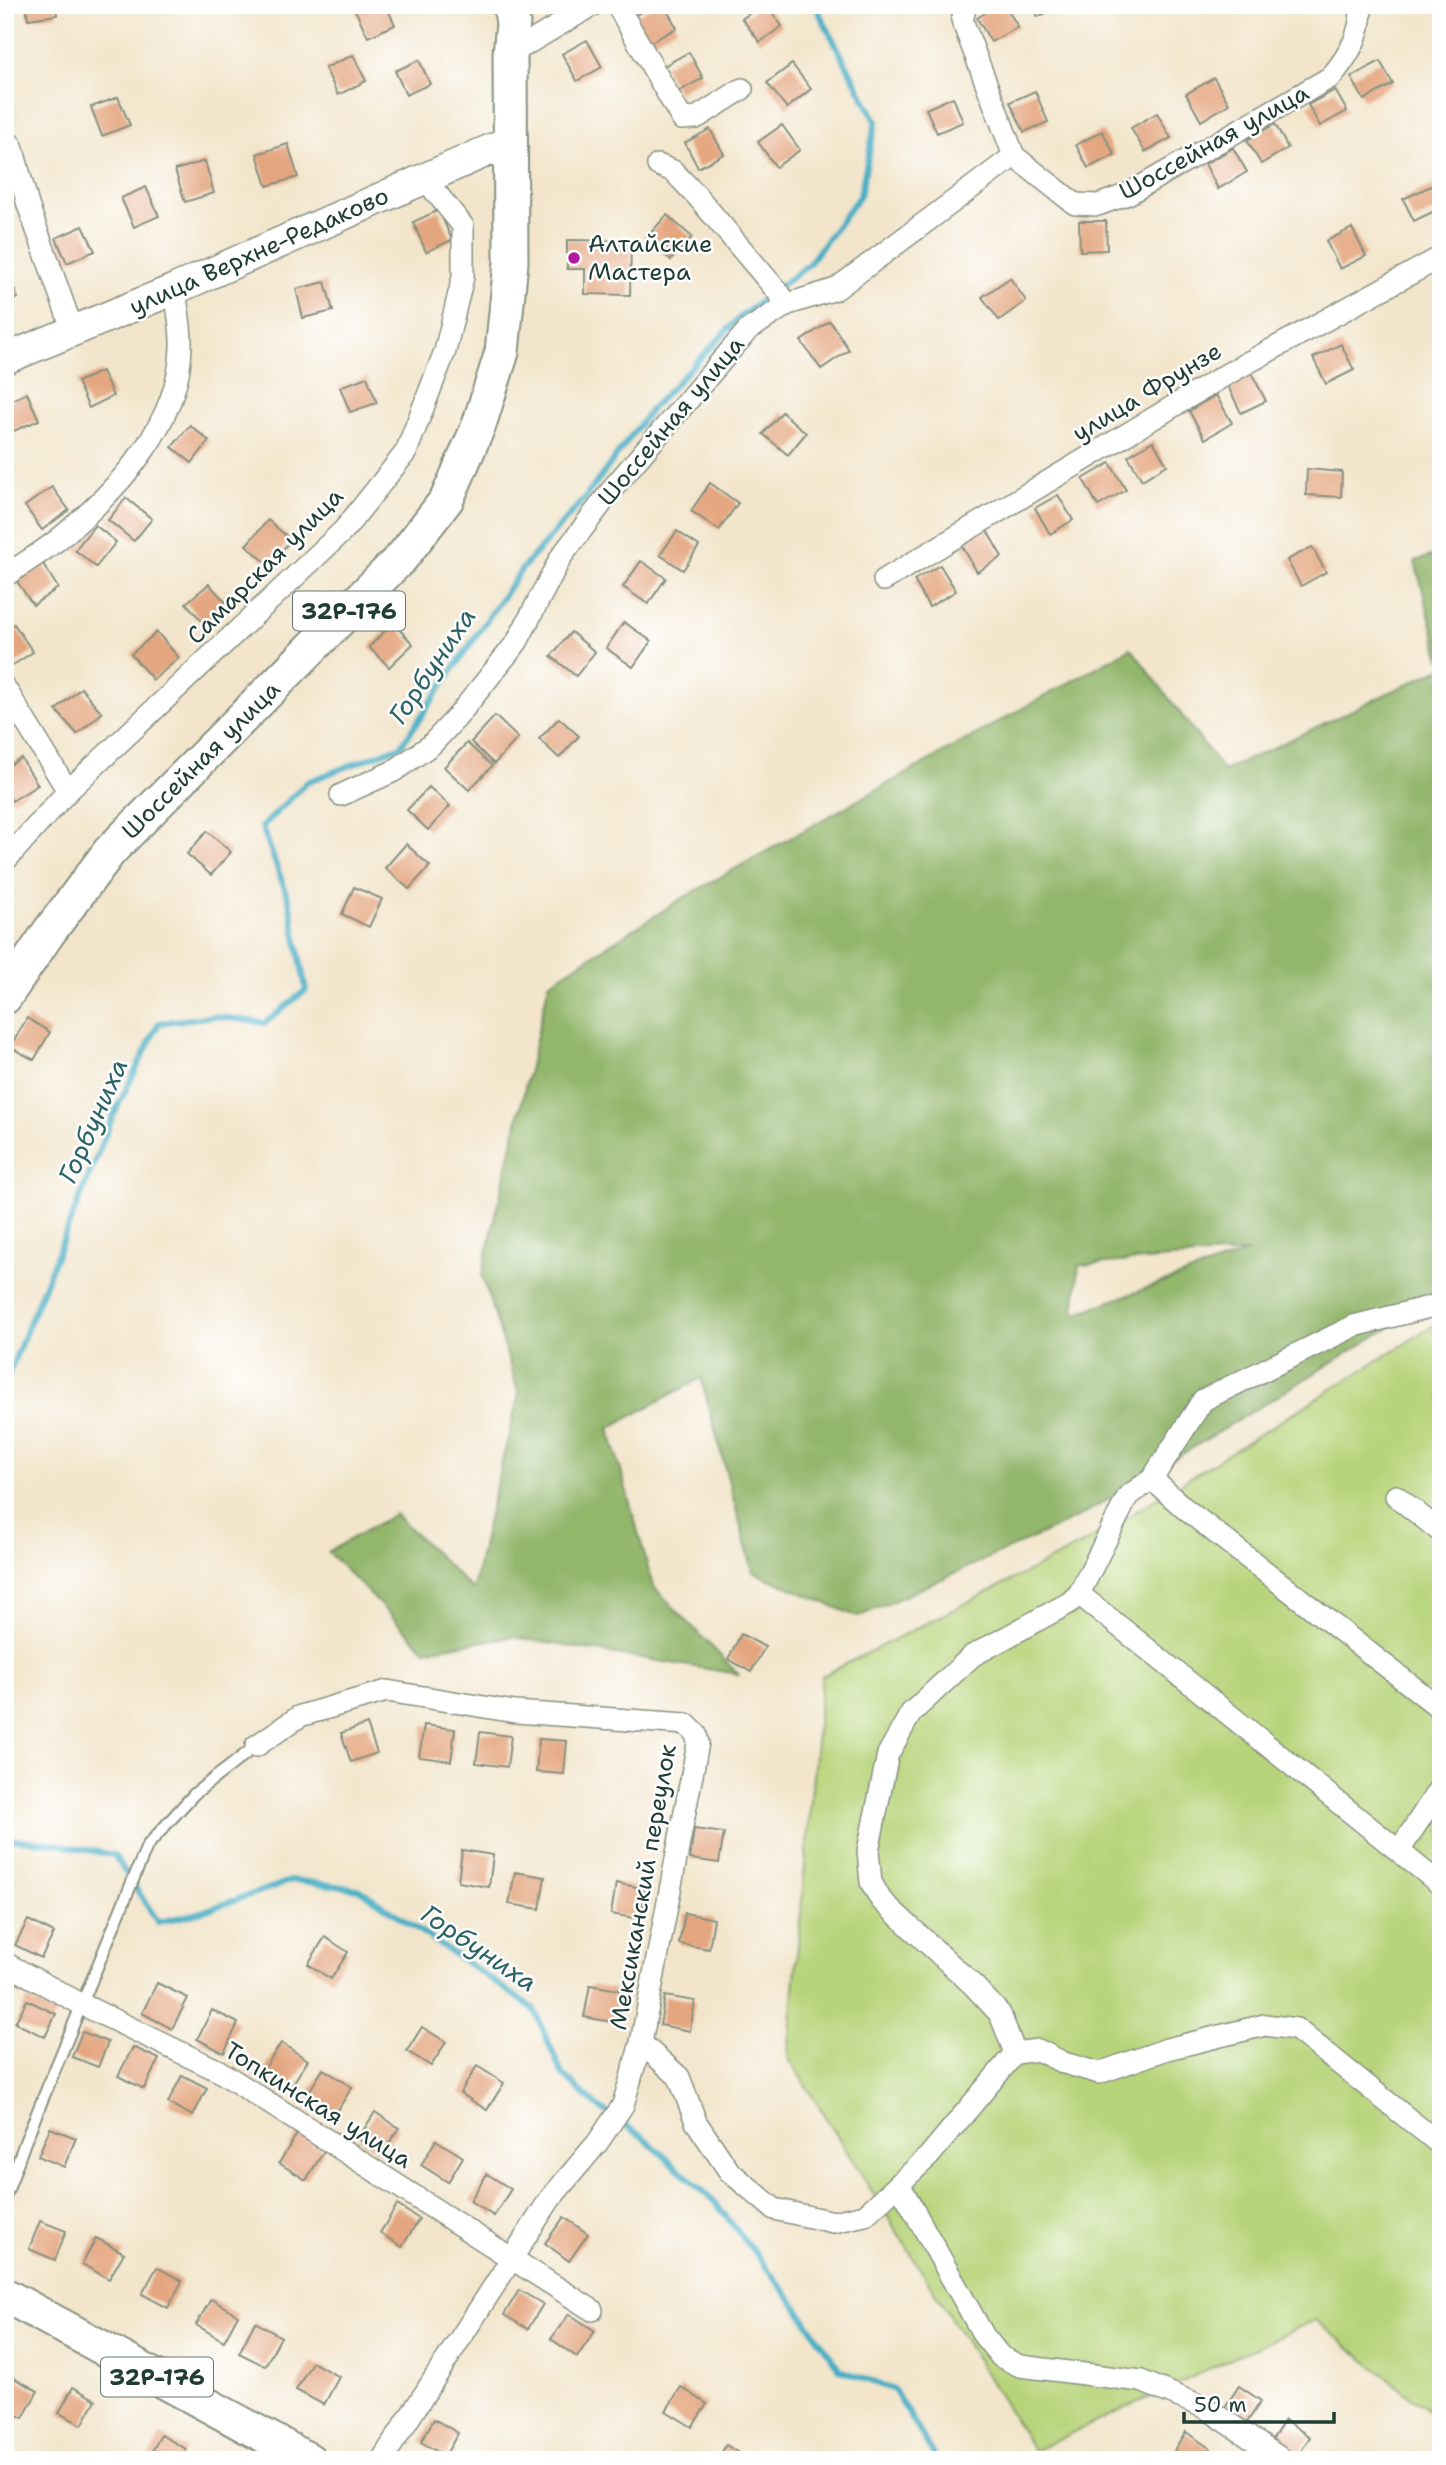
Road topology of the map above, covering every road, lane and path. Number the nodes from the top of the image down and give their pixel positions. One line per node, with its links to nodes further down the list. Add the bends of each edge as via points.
1 (593, 5): 5 (street)
2 (617, 5): 6 (street, via 682,119 696,118)
3 (966, 5): 9 (street, via 962,20)
4 (1361, 5): 9 (street, Шоссейная улица, via 1358,36 1331,77 1128,194 1098,205 1075,204)
5 (512, 22): 8 (main road, 32Р-176)
6 (742, 89)
7 (5, 139): 15 (street, via 12,146)
8 (512, 140): 11 (street, улица Верхне-Редаково); 24 (main road, Шоссейная улица / 32Р-176, via 511,262 502,352 479,425 447,499 403,556 110,851)
9 (1014, 156): 14 (street, Шоссейная улица, via 836,289)
10 (658, 165): 14 (street, via 673,171 697,196)
11 (425, 178): 13 (street, улица Верхне-Редаково); 21 (street, Самарская улица, via 463,226 463,277 445,351 407,452 344,530)
12 (1441, 257): 18 (street, улица Фрунзе, via 1227,374)
13 (175, 289): 15 (street, улица Верхне-Редаково); 17 (street, via 181,348 171,402 150,442 65,534)
14 (788, 304): 22 (street, Шоссейная улица, via 748,330 617,483 561,557 517,642 458,716 394,771)
15 (73, 331): 16 (street, улица Верхне-Редаково)
16 (5, 359)
17 (5, 576)
18 (884, 580)
19 (5, 688): 20 (street)
20 (11, 713): 21 (street)
21 (68, 791): 23 (street, Самарская улица)
22 (341, 795)
23 (5, 861)
24 (5, 997)
25 (1441, 1304): 26 (street, via 1354,1326 1203,1400)
26 (1152, 1479): 29 (street, via 1128,1496); 30 (street)
27 (1396, 1496): 28 (street)
28 (1441, 1532)
29 (1079, 1594): 33 (street); 38 (street, via 972,1656 911,1713 888,1754 867,1852 871,1882 881,1900 1000,2014)
30 (1441, 1709)
31 (256, 1746): 36 (lane, via 194,1794 147,1846); 37 (street, Мексиканский переулок, via 300,1716 387,1692 515,1712 686,1724 698,1743)
32 (1441, 1786): 33 (street)
33 (1399, 1851): 34 (street)
34 (1441, 1885)
35 (5, 1963): 36 (street, Топкинская улица)
36 (83, 2005): 41 (lane); 42 (street, Топкинская улица, via 219,2071)
37 (641, 2043): 40 (street, via 679,2077 696,2122 729,2171 774,2210 833,2222 865,2216); 42 (street, Мексиканский переулок, via 623,2105 550,2199)
38 (1015, 2053): 39 (street, via 1038,2050 1099,2073 1167,2049 1265,2025 1296,2029); 40 (street, via 929,2156)
39 (1441, 2145)
40 (899, 2184): 47 (street, via 984,2336 1001,2357 1020,2366 1140,2381 1206,2408)
41 (5, 2198)
42 (512, 2259): 44 (street, Топкинская улица); 46 (street, Мексиканский переулок)
43 (5, 2295): 45 (main road, 32Р-176)
44 (592, 2310)
45 (309, 2460)
46 (382, 2460)
47 (1283, 2460)

